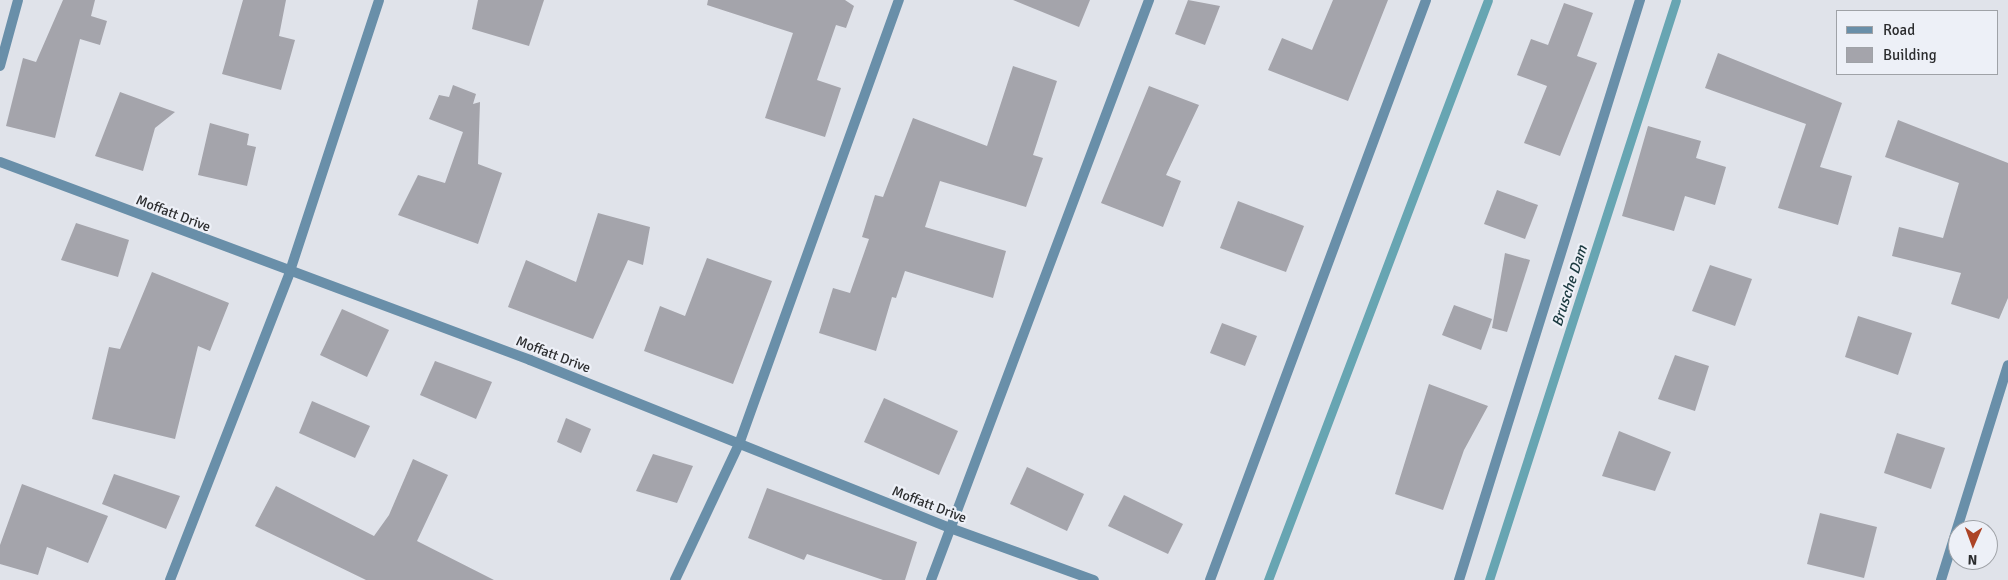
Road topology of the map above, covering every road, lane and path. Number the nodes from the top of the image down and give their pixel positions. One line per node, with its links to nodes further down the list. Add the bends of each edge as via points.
1 (18, 0): 7 (street)
2 (379, 0): 9 (street)
3 (899, 0): 11 (street)
4 (1149, 0): 12 (street)
5 (1426, 0): 17 (street)
6 (1640, 0): 18 (street)
7 (0, 66)
8 (0, 162): 9 (street, Moffatt Drive)
9 (288, 274): 11 (street, Moffatt Drive, via 530,360); 13 (street)
10 (2008, 365): 19 (street)
11 (739, 444): 12 (street, Moffatt Drive); 14 (street)
12 (950, 528): 15 (street); 16 (street, Moffatt Drive)
13 (170, 580)
14 (675, 580)
15 (931, 580)
16 (1094, 580)
17 (1210, 580)
18 (1459, 580)
19 (1941, 580)

